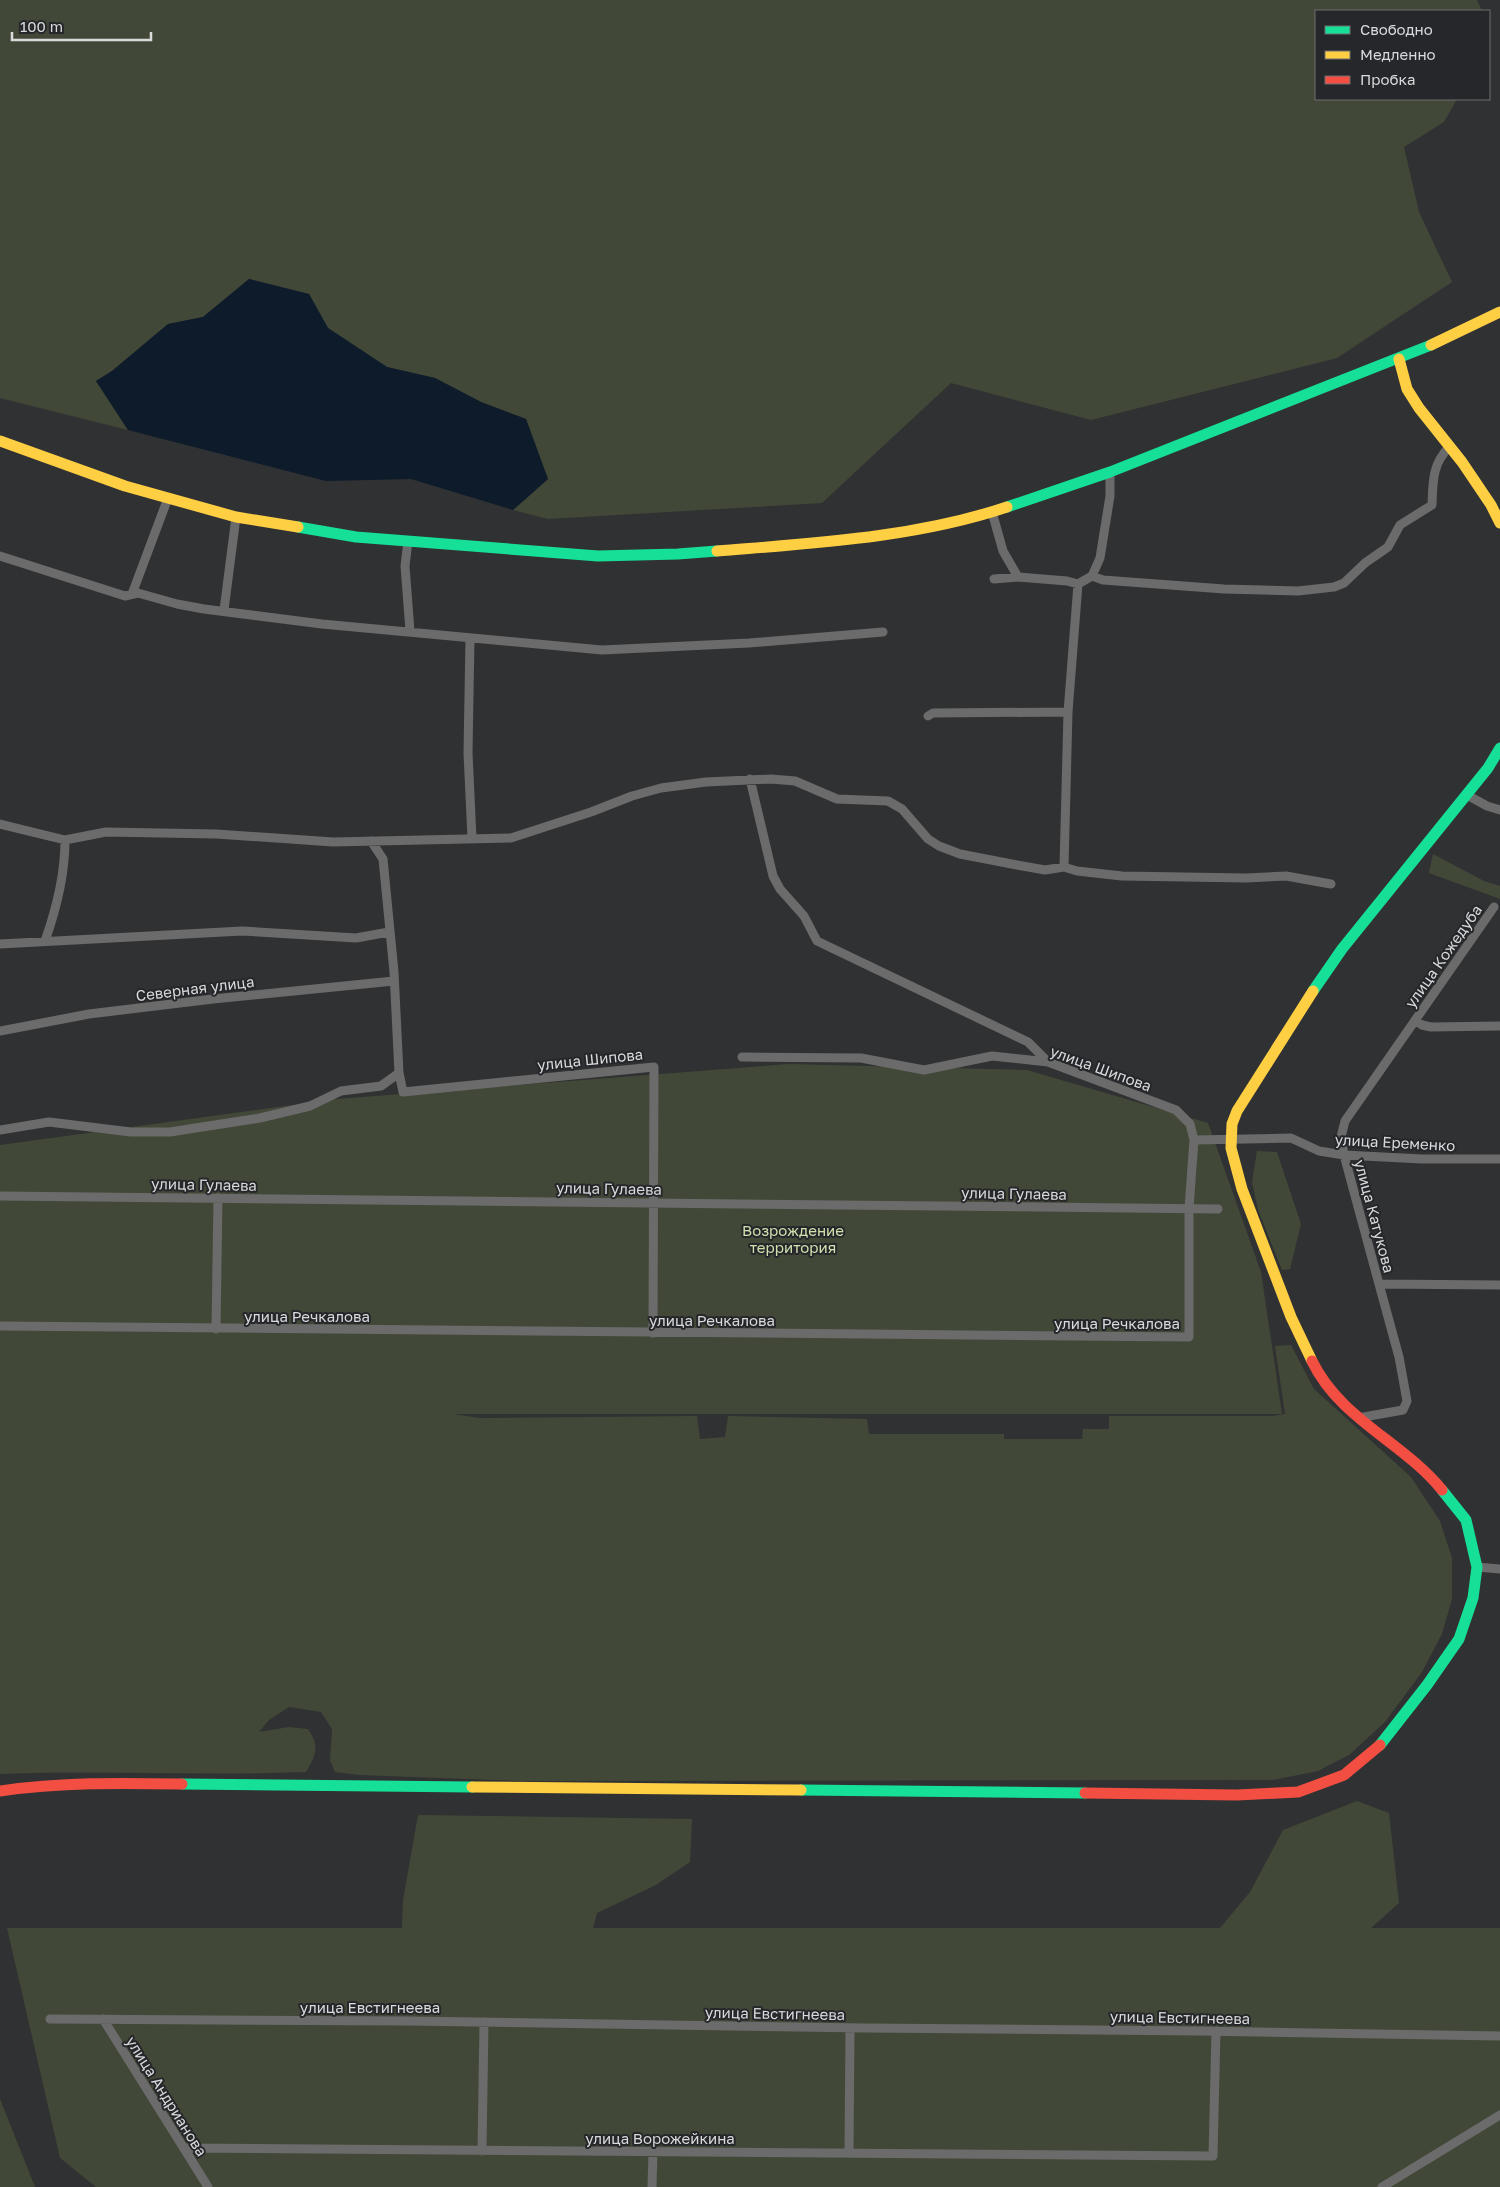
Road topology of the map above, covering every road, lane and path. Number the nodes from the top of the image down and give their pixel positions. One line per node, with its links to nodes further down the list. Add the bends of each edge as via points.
1 (1500, 312): 2 (main road)
2 (1399, 359): 4 (main road, via 1407,389); 5 (main road)
3 (0, 441): 6 (main road)
4 (1449, 447): 7 (main road); 13 (street, via 1436,464 1432,505 1400,526 1388,547 1344,583 1334,587 1298,591 1224,589 1103,580)
5 (1110, 472): 8 (main road); 13 (street, via 1100,558)
6 (168, 498): 9 (main road); 17 (street)
7 (1495, 503): 10 (main road)
8 (992, 512): 11 (main road, via 932,527 846,540 678,554 598,556); 14 (street, via 1002,551)
9 (236, 517): 11 (main road, via 356,537); 18 (street)
10 (1500, 523)
11 (408, 541): 19 (street, via 405,566)
12 (0, 556): 17 (street, via 125,596)
13 (1092, 576): 16 (street)
14 (1018, 577): 15 (street); 16 (street)
15 (994, 579)
16 (1078, 584): 22 (street)
17 (132, 594): 18 (street)
18 (224, 610): 19 (street)
19 (410, 632): 21 (street)
20 (883, 632): 21 (street, via 602,650)
21 (470, 638): 29 (street, via 468,753)
22 (1068, 712): 23 (street, via 933,713); 32 (street)
23 (928, 716)
24 (1500, 748): 26 (main road)
25 (750, 779): 29 (street, via 660,788 511,838); 32 (street, via 795,781 837,799 888,801 902,809 928,839 960,854 1045,870); 43 (street, via 773,876 804,916 817,941 1028,1042)
26 (1466, 794): 27 (street); 47 (main road, via 1342,949 1237,1111 1232,1124)
27 (1500, 810)
28 (0, 824): 30 (street)
29 (472, 838): 31 (street)
30 (65, 840): 31 (street, via 106,832 152,832 333,842); 36 (street, via 58,889)
31 (371, 841): 35 (street, via 383,859)
32 (1064, 867): 33 (street, via 1122,876 1286,876)
33 (1331, 884)
34 (1494, 907): 39 (street, улица Кожедуба)
35 (389, 932): 36 (street, via 356,938 242,931); 38 (street)
36 (45, 941): 37 (street)
37 (0, 944)
38 (394, 981): 41 (street, Северная улица, via 99,1013); 44 (street)
39 (1415, 1020): 40 (street, улица Кожедуба, via 1431,1027); 48 (street, улица Кожедуба, via 1345,1121 1342,1137)
40 (1500, 1026)
41 (0, 1031)
42 (742, 1057): 43 (street, улица Шипова, via 861,1058 924,1070 992,1056)
43 (1048, 1062): 46 (street, улица Шипова, via 1176,1110 1190,1124)
44 (400, 1073): 45 (street, via 381,1086 341,1091 310,1106 260,1118 170,1132 131,1132 49,1122); 52 (street, улица Шипова, via 403,1092 654,1067)
45 (0, 1130)
46 (1194, 1140): 47 (street); 53 (street, улица Речкалова)
47 (1232, 1140): 48 (street, улица Еременко, via 1291,1138 1319,1151); 60 (main road, via 1242,1189 1291,1317 1328,1388)
48 (1344, 1155): 49 (street, улица Еременко); 55 (street, улица Катукова)
49 (1500, 1160)
50 (0, 1196): 51 (street, улица Гулаева)
51 (218, 1198): 52 (street, улица Гулаева); 58 (street)
52 (655, 1203): 53 (street, улица Гулаева); 59 (street, улица Шипова)
53 (1189, 1208): 54 (street, улица Гулаева); 59 (street, улица Речкалова, via 1189,1337)
54 (1218, 1209)
55 (1379, 1284): 56 (street, улица Катукова); 60 (street, via 1407,1401 1403,1410)
56 (1500, 1285)
57 (0, 1326): 58 (street, улица Речкалова)
58 (216, 1330): 59 (street, улица Речкалова)
59 (654, 1333)
60 (1358, 1418): 61 (main road, via 1428,1473 1466,1520)
61 (1477, 1567): 62 (street); 63 (main road, via 1473,1598 1459,1639 1378,1748 1344,1775 1298,1792 1217,1795 93,1783)
62 (1500, 1569)
63 (0, 1791)
64 (50, 2019): 65 (street, улица Евстигнеева)
65 (103, 2019): 66 (street, улица Евстигнеева); 71 (street, улица Андрианова)
66 (484, 2022): 67 (street, улица Евстигнеева); 72 (street)
67 (850, 2028): 68 (street, улица Евстигнеева); 74 (street)
68 (1216, 2031): 69 (street, улица Евстигнеева); 74 (street, улица Ворожейкина, via 1213,2156)
69 (1500, 2036)
70 (1500, 2115): 77 (street)
71 (184, 2148): 72 (street, улица Ворожейкина); 75 (street, улица Андрианова)
72 (482, 2151): 73 (street, улица Ворожейкина)
73 (653, 2152): 74 (street, улица Ворожейкина); 76 (street)
74 (849, 2154)
75 (208, 2187)
76 (652, 2187)
77 (1382, 2187)

